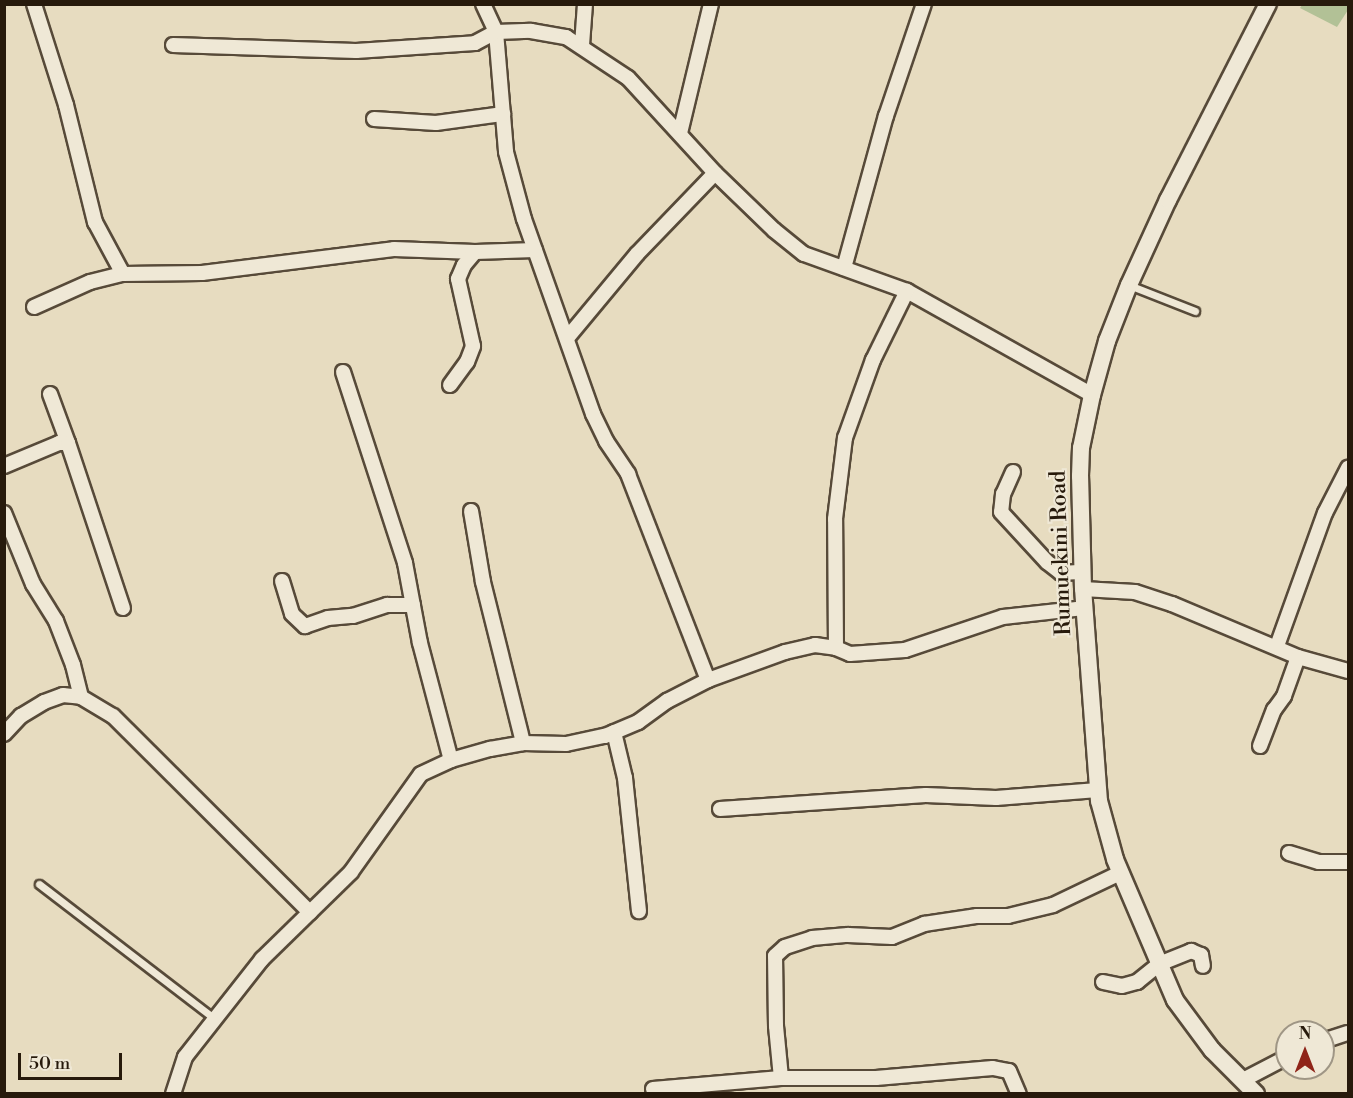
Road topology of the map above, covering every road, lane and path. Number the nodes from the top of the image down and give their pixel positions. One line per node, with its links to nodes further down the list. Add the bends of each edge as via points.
1 (34, 4): 17 (street, via 66,105 95,222)
2 (483, 4): 7 (street)
3 (585, 4): 9 (street)
4 (711, 4): 12 (street)
5 (924, 4): 16 (street, via 886,116)
6 (1268, 4): 18 (street, Rumuekini Road)
7 (496, 32): 8 (street, via 475,43 356,51); 9 (street, via 543,33 567,37); 10 (street)
8 (173, 45)
9 (582, 45): 12 (street, via 628,78)
10 (503, 114): 11 (street, via 436,123); 14 (street, via 506,152)
11 (374, 119)
12 (680, 133): 13 (street)
13 (715, 173): 16 (street, via 804,254); 22 (street, via 637,254)
14 (535, 250): 15 (street); 22 (street)
15 (475, 252): 17 (street, via 394,249 202,273); 24 (street, via 458,279 473,346)
16 (843, 268): 19 (street)
17 (123, 274): 20 (street, via 90,282)
18 (1129, 285): 21 (lane); 26 (street, Rumuekini Road)
19 (907, 291): 26 (street); 40 (street, via 873,360 845,438 835,519)
20 (34, 307)
21 (1195, 311)
22 (568, 337): 43 (street, via 593,414 628,474)
23 (343, 372): 36 (street, via 387,501)
24 (450, 385)
25 (50, 394): 27 (street)
26 (1092, 395): 33 (street, Rumuekini Road, via 1081,448)
27 (68, 443): 28 (street, via 59,443); 37 (street)
28 (4, 466)
29 (1348, 468): 39 (street, via 1325,513)
30 (1013, 472): 33 (street, via 1003,494 1001,512 1061,573)
31 (471, 511): 47 (street, via 483,582)
32 (4, 513): 44 (street, via 33,584 56,621)
33 (1083, 572): 35 (street, Rumuekini Road)
34 (282, 581): 36 (street, via 292,614 305,626 387,605)
35 (1083, 589): 38 (street, Rumuekini Road); 39 (street, via 1135,592)
36 (413, 605): 49 (street)
37 (123, 608)
38 (1084, 608): 40 (street, via 1003,617 905,650 850,654); 50 (street, Rumuekini Road)
39 (1276, 646): 41 (street)
40 (836, 648): 43 (street, via 815,645 785,652)
41 (1298, 657): 42 (street); 48 (street)
42 (1348, 671)
43 (708, 680): 45 (street)
44 (81, 697): 46 (street, via 63,695 44,702 21,716); 57 (street, via 113,716)
45 (614, 732): 47 (street, via 566,744); 56 (street, via 625,778)
46 (4, 734)
47 (523, 743): 49 (street)
48 (1260, 746)
49 (451, 760): 57 (street, via 421,774 351,872)
50 (1098, 790): 51 (street, via 996,798 926,795); 54 (street, Rumuekini Road)
51 (720, 809)
52 (1289, 853): 53 (street, via 1319,862)
53 (1348, 862)
54 (1120, 873): 58 (street, Rumuekini Road); 63 (street, via 1053,905 1008,916 924,924 892,937 848,934 812,938 785,947 775,956)
55 (39, 884): 61 (lane)
56 (639, 911)
57 (310, 912): 61 (street, via 262,959)
58 (1159, 964): 59 (street, via 1191,951 1201,955); 60 (street, via 1137,982 1122,986); 64 (street, Rumuekini Road, via 1175,1000 1212,1050)
59 (1203, 966)
60 (1103, 982)
61 (215, 1019): 66 (street, via 185,1057)
62 (1275, 1063): 64 (street)
63 (781, 1078): 65 (street); 67 (street, via 876,1078 993,1068 1009,1071)
64 (1243, 1080): 68 (street, Rumuekini Road)
65 (653, 1089)
66 (173, 1094)
67 (1019, 1094)
68 (1256, 1094)

